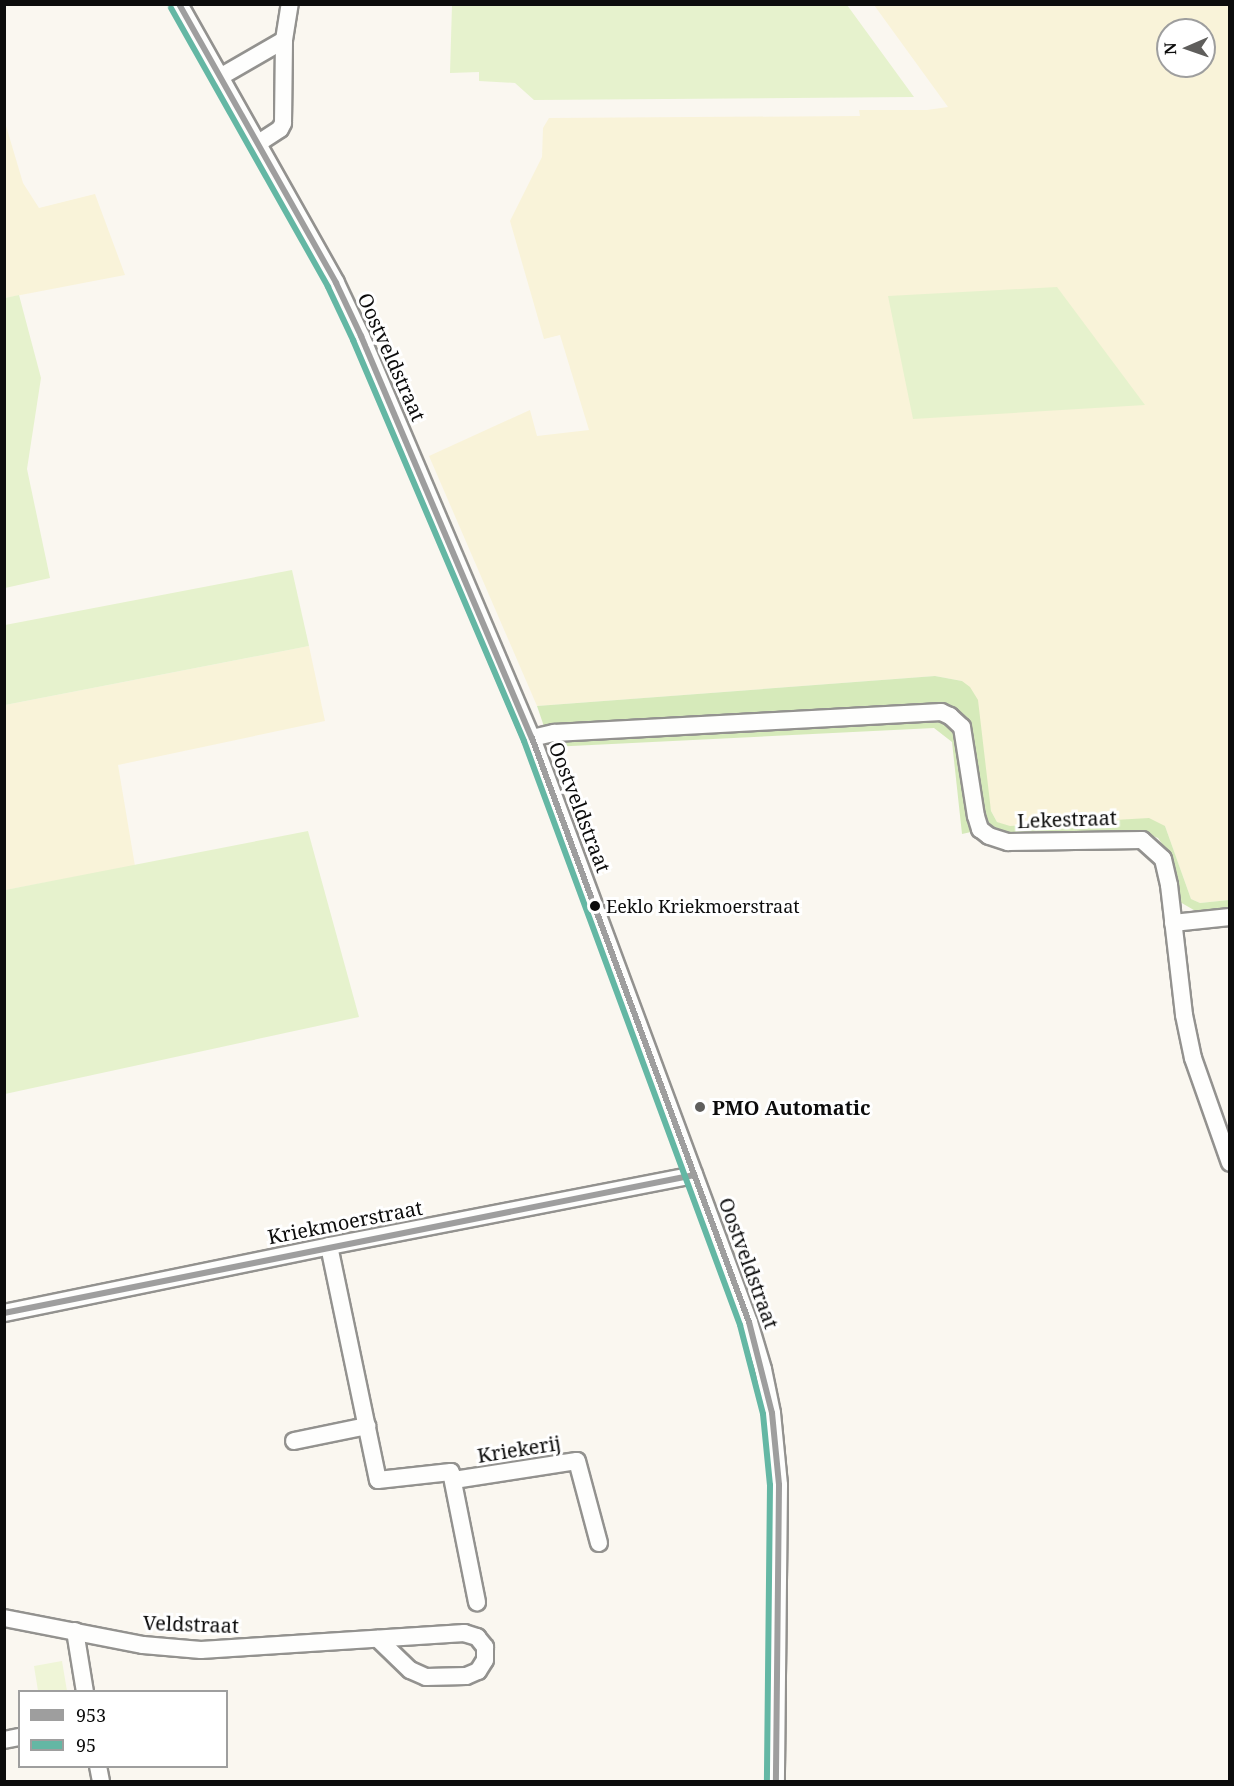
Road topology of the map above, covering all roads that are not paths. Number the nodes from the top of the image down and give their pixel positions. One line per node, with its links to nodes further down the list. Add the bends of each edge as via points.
1 (179, 4): 4 (street, Oostveldstraat)
2 (290, 4): 3 (street)
3 (284, 40): 4 (street); 5 (street, via 283,123)
4 (220, 77): 5 (street, Oostveldstraat)
5 (257, 144): 6 (street, Oostveldstraat, via 362,336)
6 (532, 738): 8 (street, Lekestraat, via 554,733 941,712 962,727 980,829 998,841 1008,842 1142,840 1162,859); 10 (street, Oostveldstraat)
7 (1230, 917): 8 (street)
8 (1173, 923): 9 (street, Lekestraat, via 1184,1015 1194,1058)
9 (1230, 1163)
10 (694, 1175): 11 (street, Kriekmoerstraat); 22 (street, Oostveldstraat, via 749,1322 772,1413 779,1485)
11 (329, 1246): 12 (street, Kriekmoerstraat); 13 (street, Kriekerij)
12 (4, 1313)
13 (367, 1426): 14 (street); 15 (street, Kriekerij, via 378,1480 451,1472)
14 (294, 1441)
15 (454, 1480): 16 (street, Kriekerij, via 577,1461); 17 (street, Kriekerij)
16 (599, 1543)
17 (477, 1602)
18 (4, 1618): 19 (street, Veldstraat)
19 (75, 1631): 20 (street, Veldstraat, via 143,1645 201,1650); 21 (street)
20 (378, 1640): 20 (street, Veldstraat, via 410,1670 426,1677 466,1676 478,1671 485,1660 485,1647 477,1636 464,1633)
21 (85, 1690)
22 (776, 1782)

